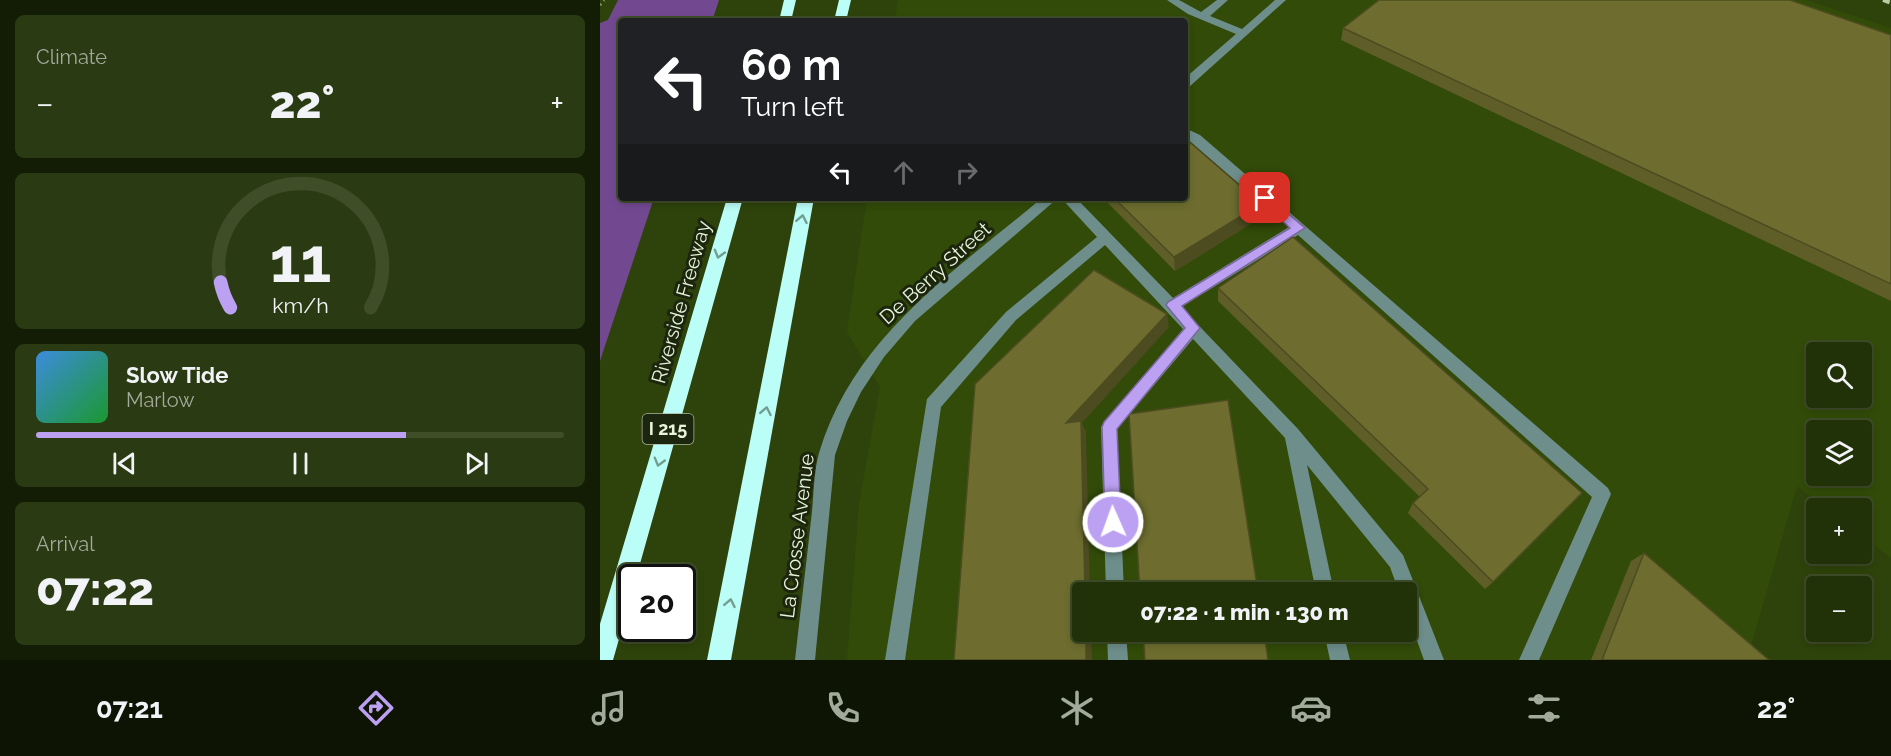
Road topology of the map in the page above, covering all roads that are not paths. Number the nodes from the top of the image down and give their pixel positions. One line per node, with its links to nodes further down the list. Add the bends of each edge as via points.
1 (790, 0): 7 (highway)
2 (845, 0): 8 (highway)
3 (1172, 0): 6 (street)
4 (1224, 0): 6 (street)
5 (1281, 0): 9 (street)
6 (1203, 16): 9 (street)
7 (786, 18)
8 (841, 18)
9 (1243, 33): 10 (street)
10 (1188, 81)
11 (1188, 134): 16 (street)
12 (734, 201): 26 (highway, Riverside Freeway / I 215, one-way to 26)
13 (805, 201): 27 (highway, one-way to 13)
14 (1047, 201): 20 (street, De Berry Street, via 910,317)
15 (1071, 201): 17 (street)
16 (1299, 228): 18 (street); 33 (street, via 1602,494)
17 (1106, 237): 18 (street); 29 (street, via 1011,316 933,404)
18 (1173, 305): 19 (street)
19 (1193, 328): 21 (street); 22 (street, via 1109,427)
20 (855, 387): 28 (street, La Crosse Avenue, via 827,455)
21 (1292, 434): 23 (street); 32 (street, via 1398,561)
22 (1115, 582)
23 (1323, 582)
24 (1117, 642): 30 (street)
25 (1336, 642): 31 (street)
26 (601, 660)
27 (719, 660)
28 (805, 660)
29 (895, 660)
30 (1118, 660)
31 (1340, 660)
32 (1434, 660)
33 (1529, 660)

